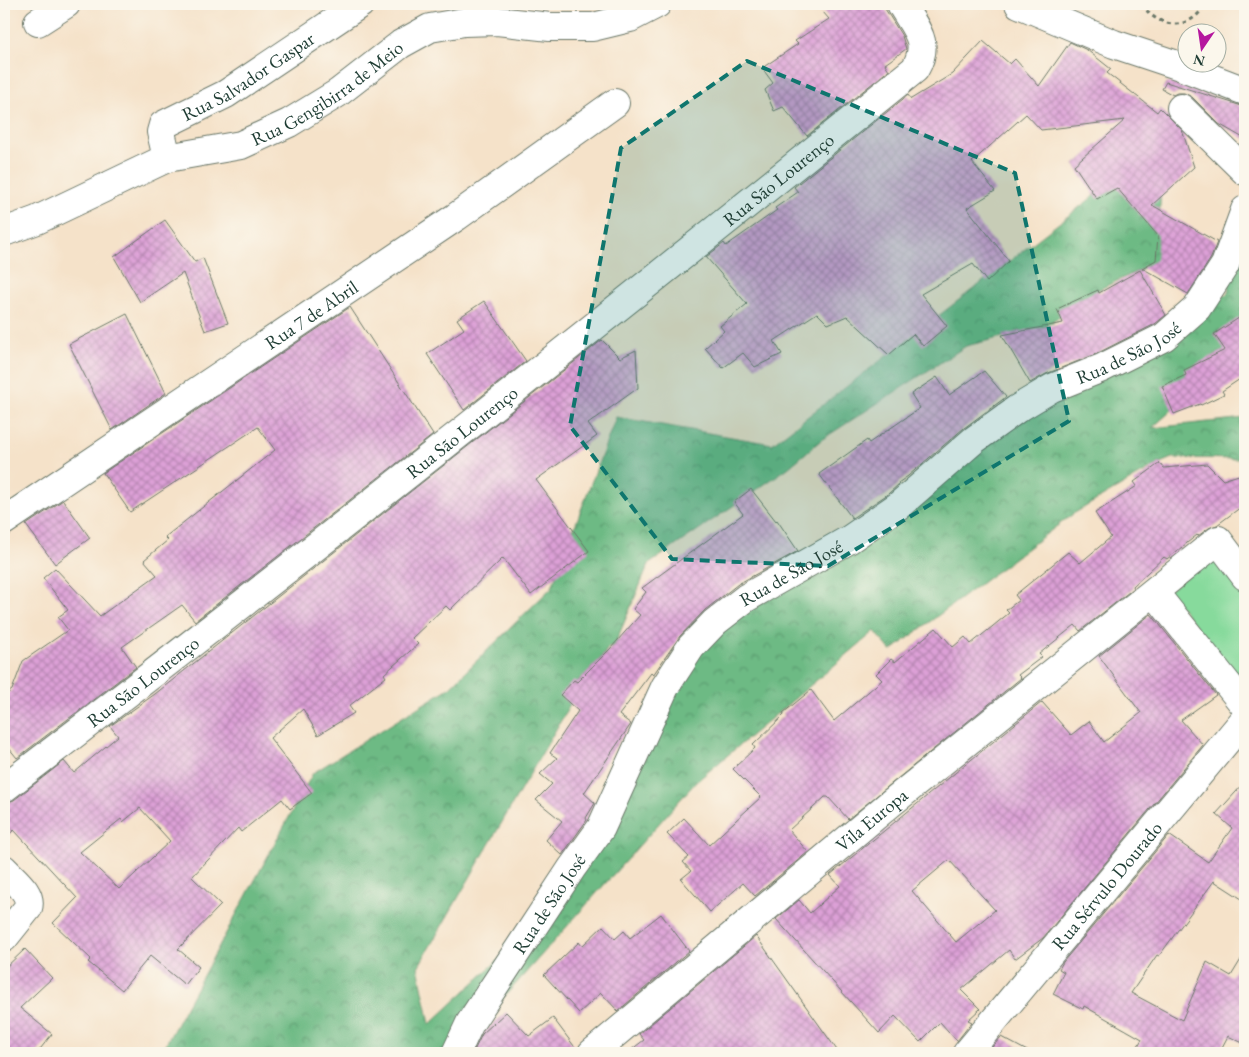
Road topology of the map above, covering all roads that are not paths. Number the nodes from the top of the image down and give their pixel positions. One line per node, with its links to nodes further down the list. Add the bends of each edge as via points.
1 (66, 4): 6 (street)
2 (360, 4): 10 (street, Rua Salvador Gaspar, via 226,94 163,125 161,132)
3 (657, 4): 10 (street, Rua Gengibirra de Meio, via 630,18 593,27 550,27 497,21 430,28 401,44 338,93 289,123 241,144)
4 (901, 4): 19 (street, Rua São Lourenço, via 922,41 922,56 915,69 166,665)
5 (1019, 4): 7 (street, via 1106,41)
6 (38, 22)
7 (1245, 90)
8 (614, 103): 14 (street, Rua 7 de Abril, via 456,217)
9 (1181, 108): 11 (street)
10 (167, 158): 13 (street, Rua Gengibirra de Meio, via 37,220)
11 (1245, 171)
12 (1245, 210): 22 (street, Rua de São José, via 1225,265 1196,308 1164,337 1102,368 1052,388 1017,408 974,440 898,506 850,539 746,598 715,622 691,647 664,687 601,828 470,1023)
13 (4, 232)
14 (4, 521)
15 (1245, 576): 16 (street, Vila Europa, via 1218,540)
16 (1154, 592): 17 (street); 23 (street, Vila Europa, via 891,803)
17 (1245, 706)
18 (1245, 719): 24 (street, Rua Sérvulo Dourado)
19 (4, 788)
20 (4, 869): 21 (street, via 29,899 28,908)
21 (4, 938)
22 (456, 1053)
23 (592, 1053)
24 (967, 1053)

